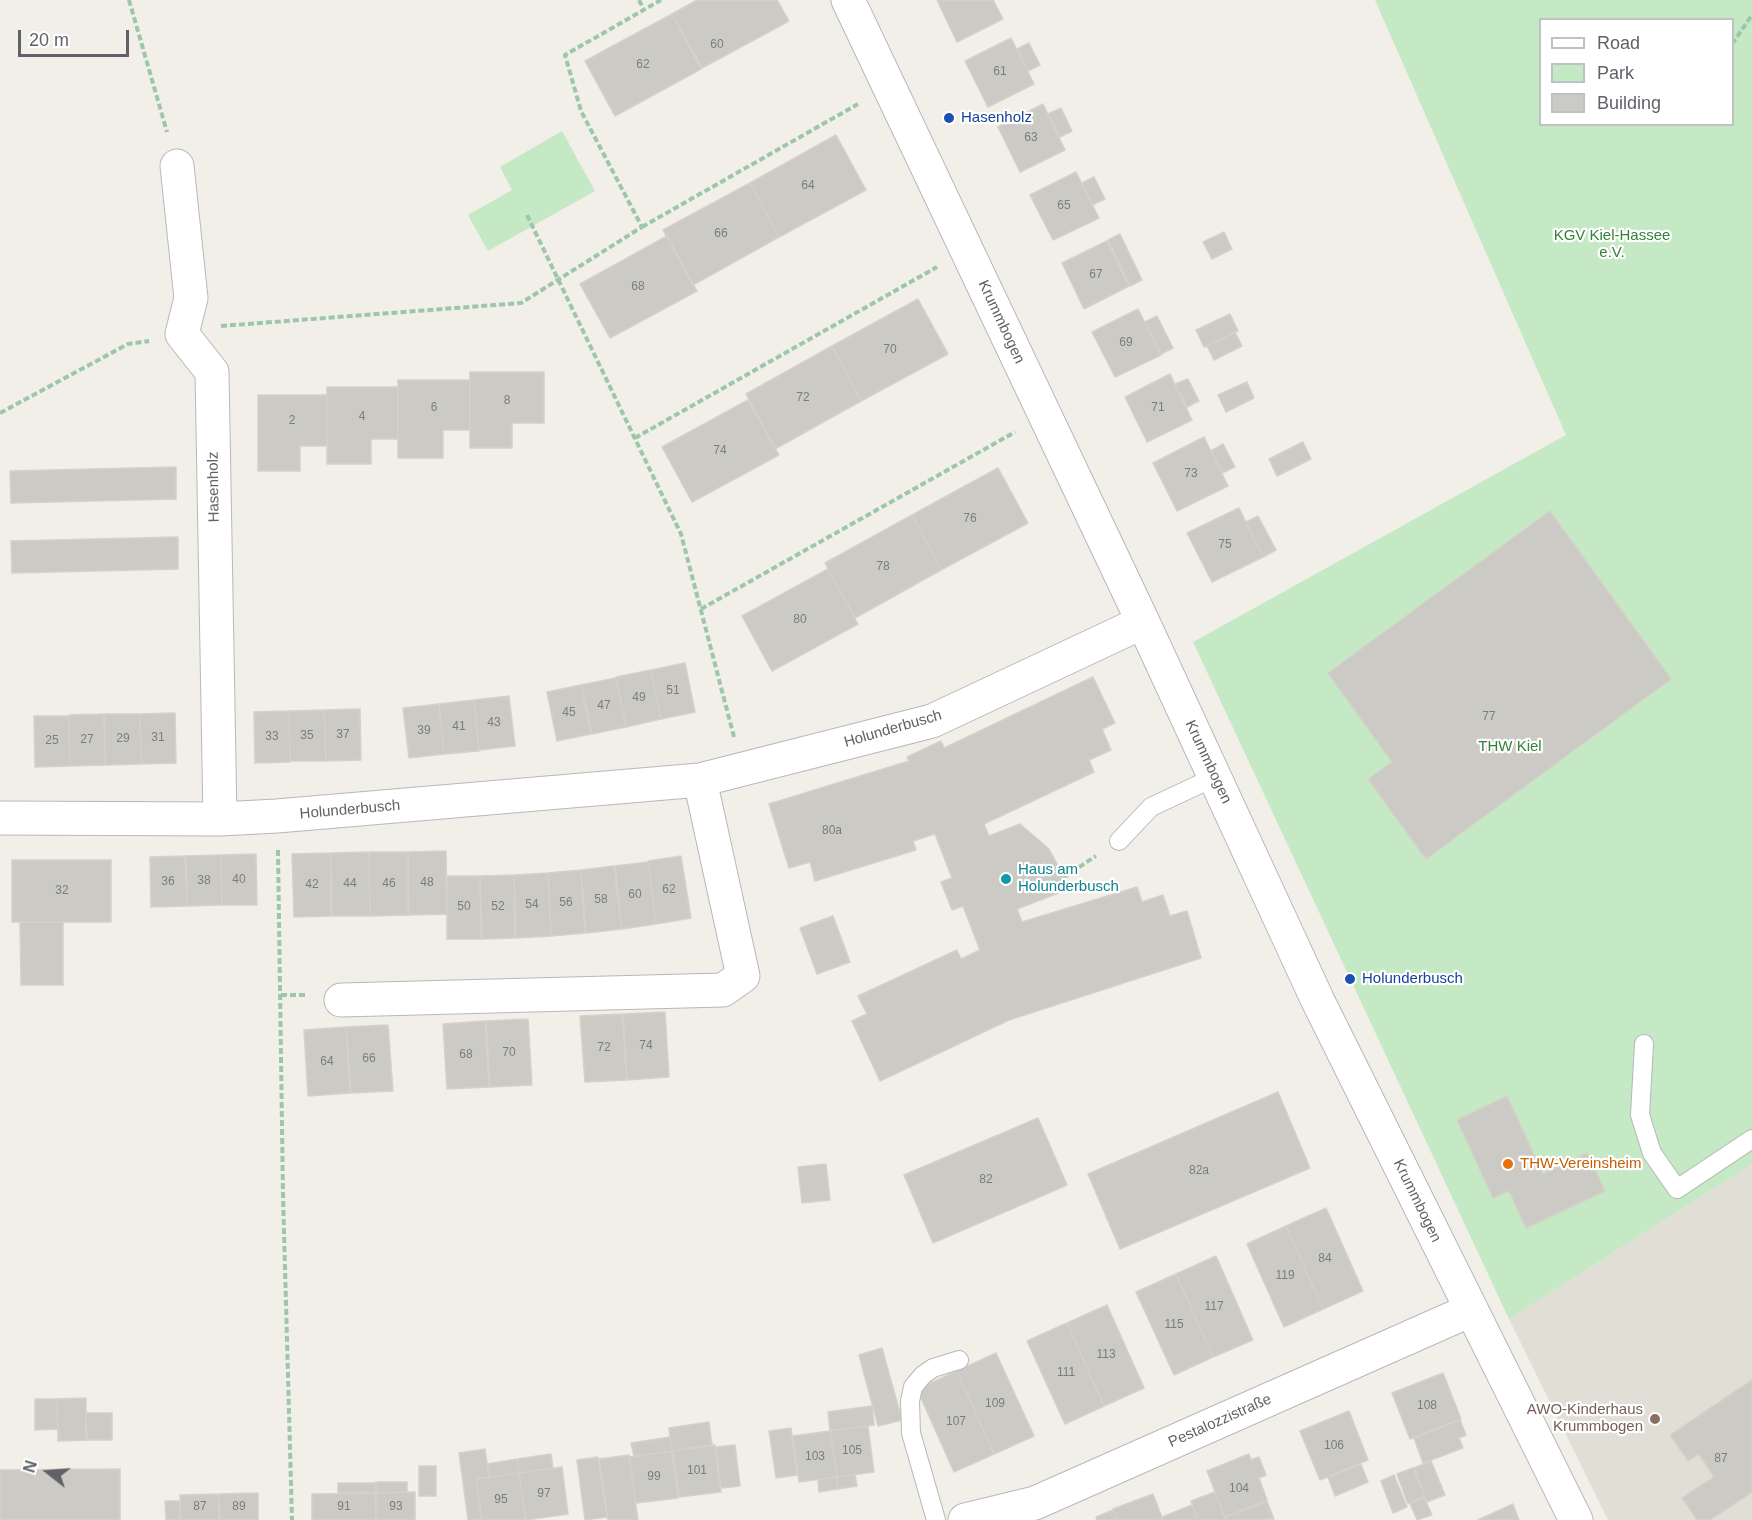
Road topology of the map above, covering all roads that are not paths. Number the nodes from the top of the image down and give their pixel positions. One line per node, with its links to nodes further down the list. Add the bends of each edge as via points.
1 (848, 0): 3 (street, Krummbogen)
2 (177, 166): 7 (street, Hasenholz, via 191,298 182,334 212,372)
3 (1143, 622): 4 (street, Krummbogen); 5 (street, Holunderbusch, via 932,721)
4 (1215, 777): 8 (lane, via 1151,807); 12 (street, Krummbogen, via 1318,1000)
5 (700, 780): 7 (street, Holunderbusch); 9 (street, via 743,976 723,990)
6 (0, 818): 7 (street, Holunderbusch)
7 (220, 819)
8 (1119, 841)
9 (341, 1000)
10 (1644, 1044): 11 (lane, via 1640,1114 1652,1154 1677,1189)
11 (1752, 1139)
12 (1471, 1310): 15 (street, Pestalozzistraße, via 1035,1503); 16 (street, Krummbogen)
13 (958, 1360): 14 (lane, via 923,1375 913,1387 910,1401 911,1432)
14 (936, 1520)
15 (965, 1520)
16 (1576, 1520)

